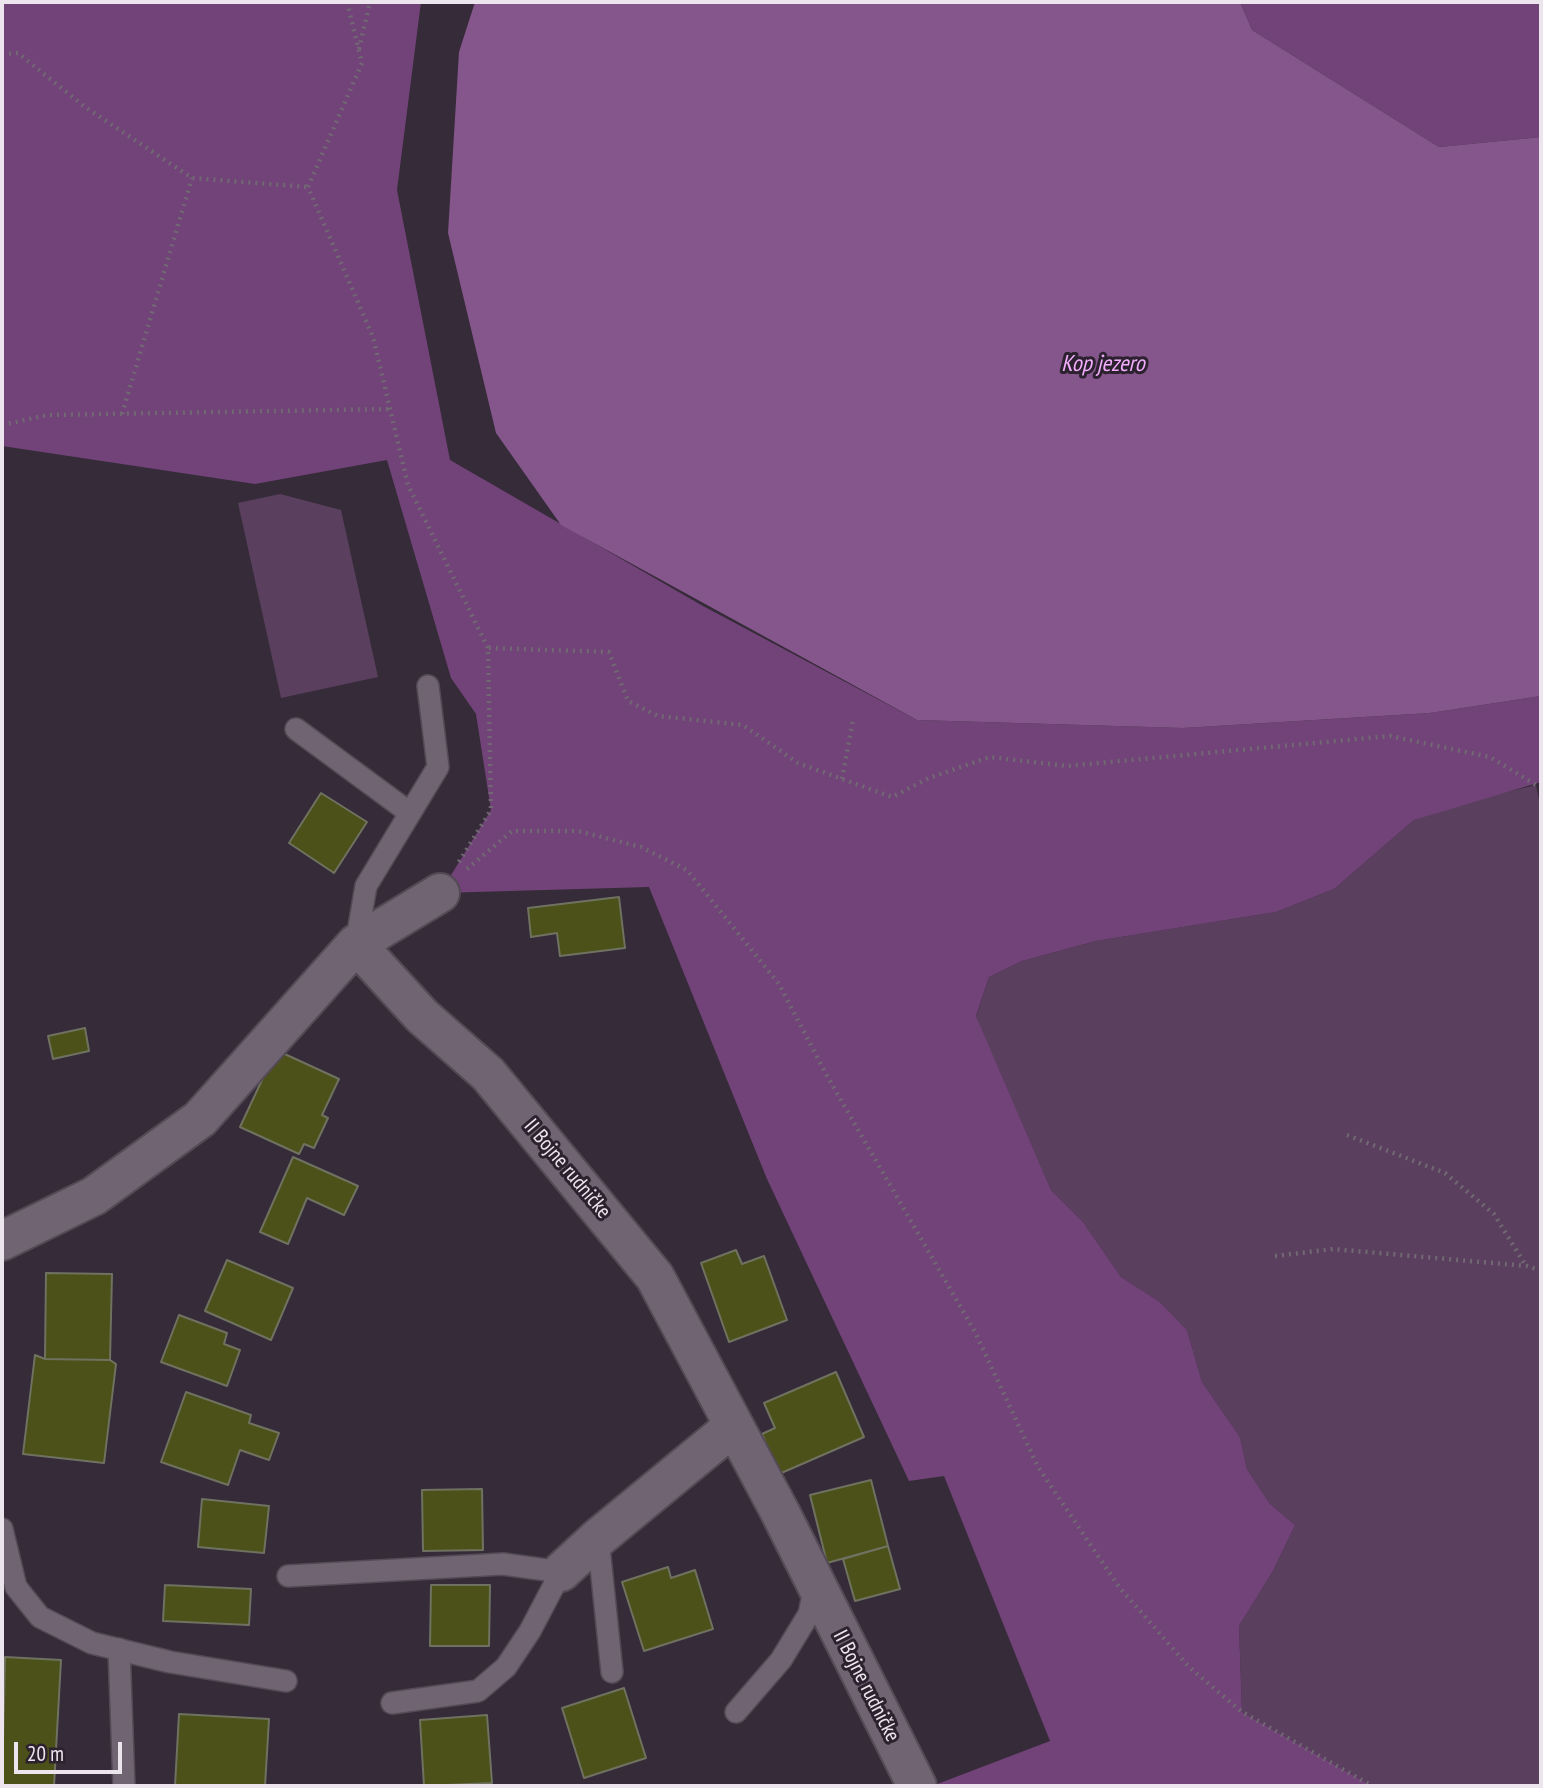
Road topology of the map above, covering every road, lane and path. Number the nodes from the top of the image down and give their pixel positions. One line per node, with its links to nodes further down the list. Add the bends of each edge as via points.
1 (348, 2): 3 (path)
2 (370, 2): 3 (path)
3 (359, 50): 6 (path, via 362,63)
4 (2, 54): 5 (path, via 18,52 85,107)
5 (192, 178): 6 (path); 8 (path)
6 (308, 187): 7 (path, via 373,337)
7 (390, 409): 8 (path); 10 (path, via 408,485)
8 (122, 414): 9 (path, via 48,415)
9 (2, 425)
10 (488, 648): 14 (path, via 609,652 628,701 657,716 743,725 798,763); 17 (path, via 491,810)
11 (428, 686): 16 (lane, via 438,767)
12 (853, 720): 14 (path)
13 (296, 729): 16 (lane)
14 (842, 779): 15 (path, via 892,797 929,778 990,757 1067,766 1390,736 1490,757)
15 (1541, 788)
16 (410, 813): 18 (lane, via 366,886)
17 (440, 893): 18 (street); 37 (path, via 512,831 578,831 641,847 687,870 779,984 975,1332 1038,1467 1119,1587 1189,1667 1242,1712)
18 (356, 944): 20 (street, via 200,1119 94,1196); 24 (street, II Bojne rudničke, via 422,1016 488,1074 647,1267)
19 (1347, 1135): 22 (path, via 1445,1173 1494,1214)
20 (2, 1241)
21 (1275, 1256): 22 (path, via 1333,1249)
22 (1527, 1266): 23 (path)
23 (1541, 1271)
24 (734, 1426): 26 (street); 29 (street, II Bojne rudničke)
25 (2, 1529): 30 (lane, via 16,1587 40,1617 92,1643)
26 (598, 1538): 27 (street); 31 (lane)
27 (561, 1572): 28 (lane, via 503,1564); 33 (lane, via 506,1667 478,1691)
28 (288, 1576)
29 (815, 1586): 34 (lane, II Bojne rudničke, via 808,1614 781,1660); 36 (street, II Bojne rudničke)
30 (120, 1649): 32 (lane); 35 (lane)
31 (612, 1672)
32 (286, 1681)
33 (392, 1703)
34 (736, 1712)
35 (124, 1786)
36 (917, 1786)
37 (1372, 1786)

